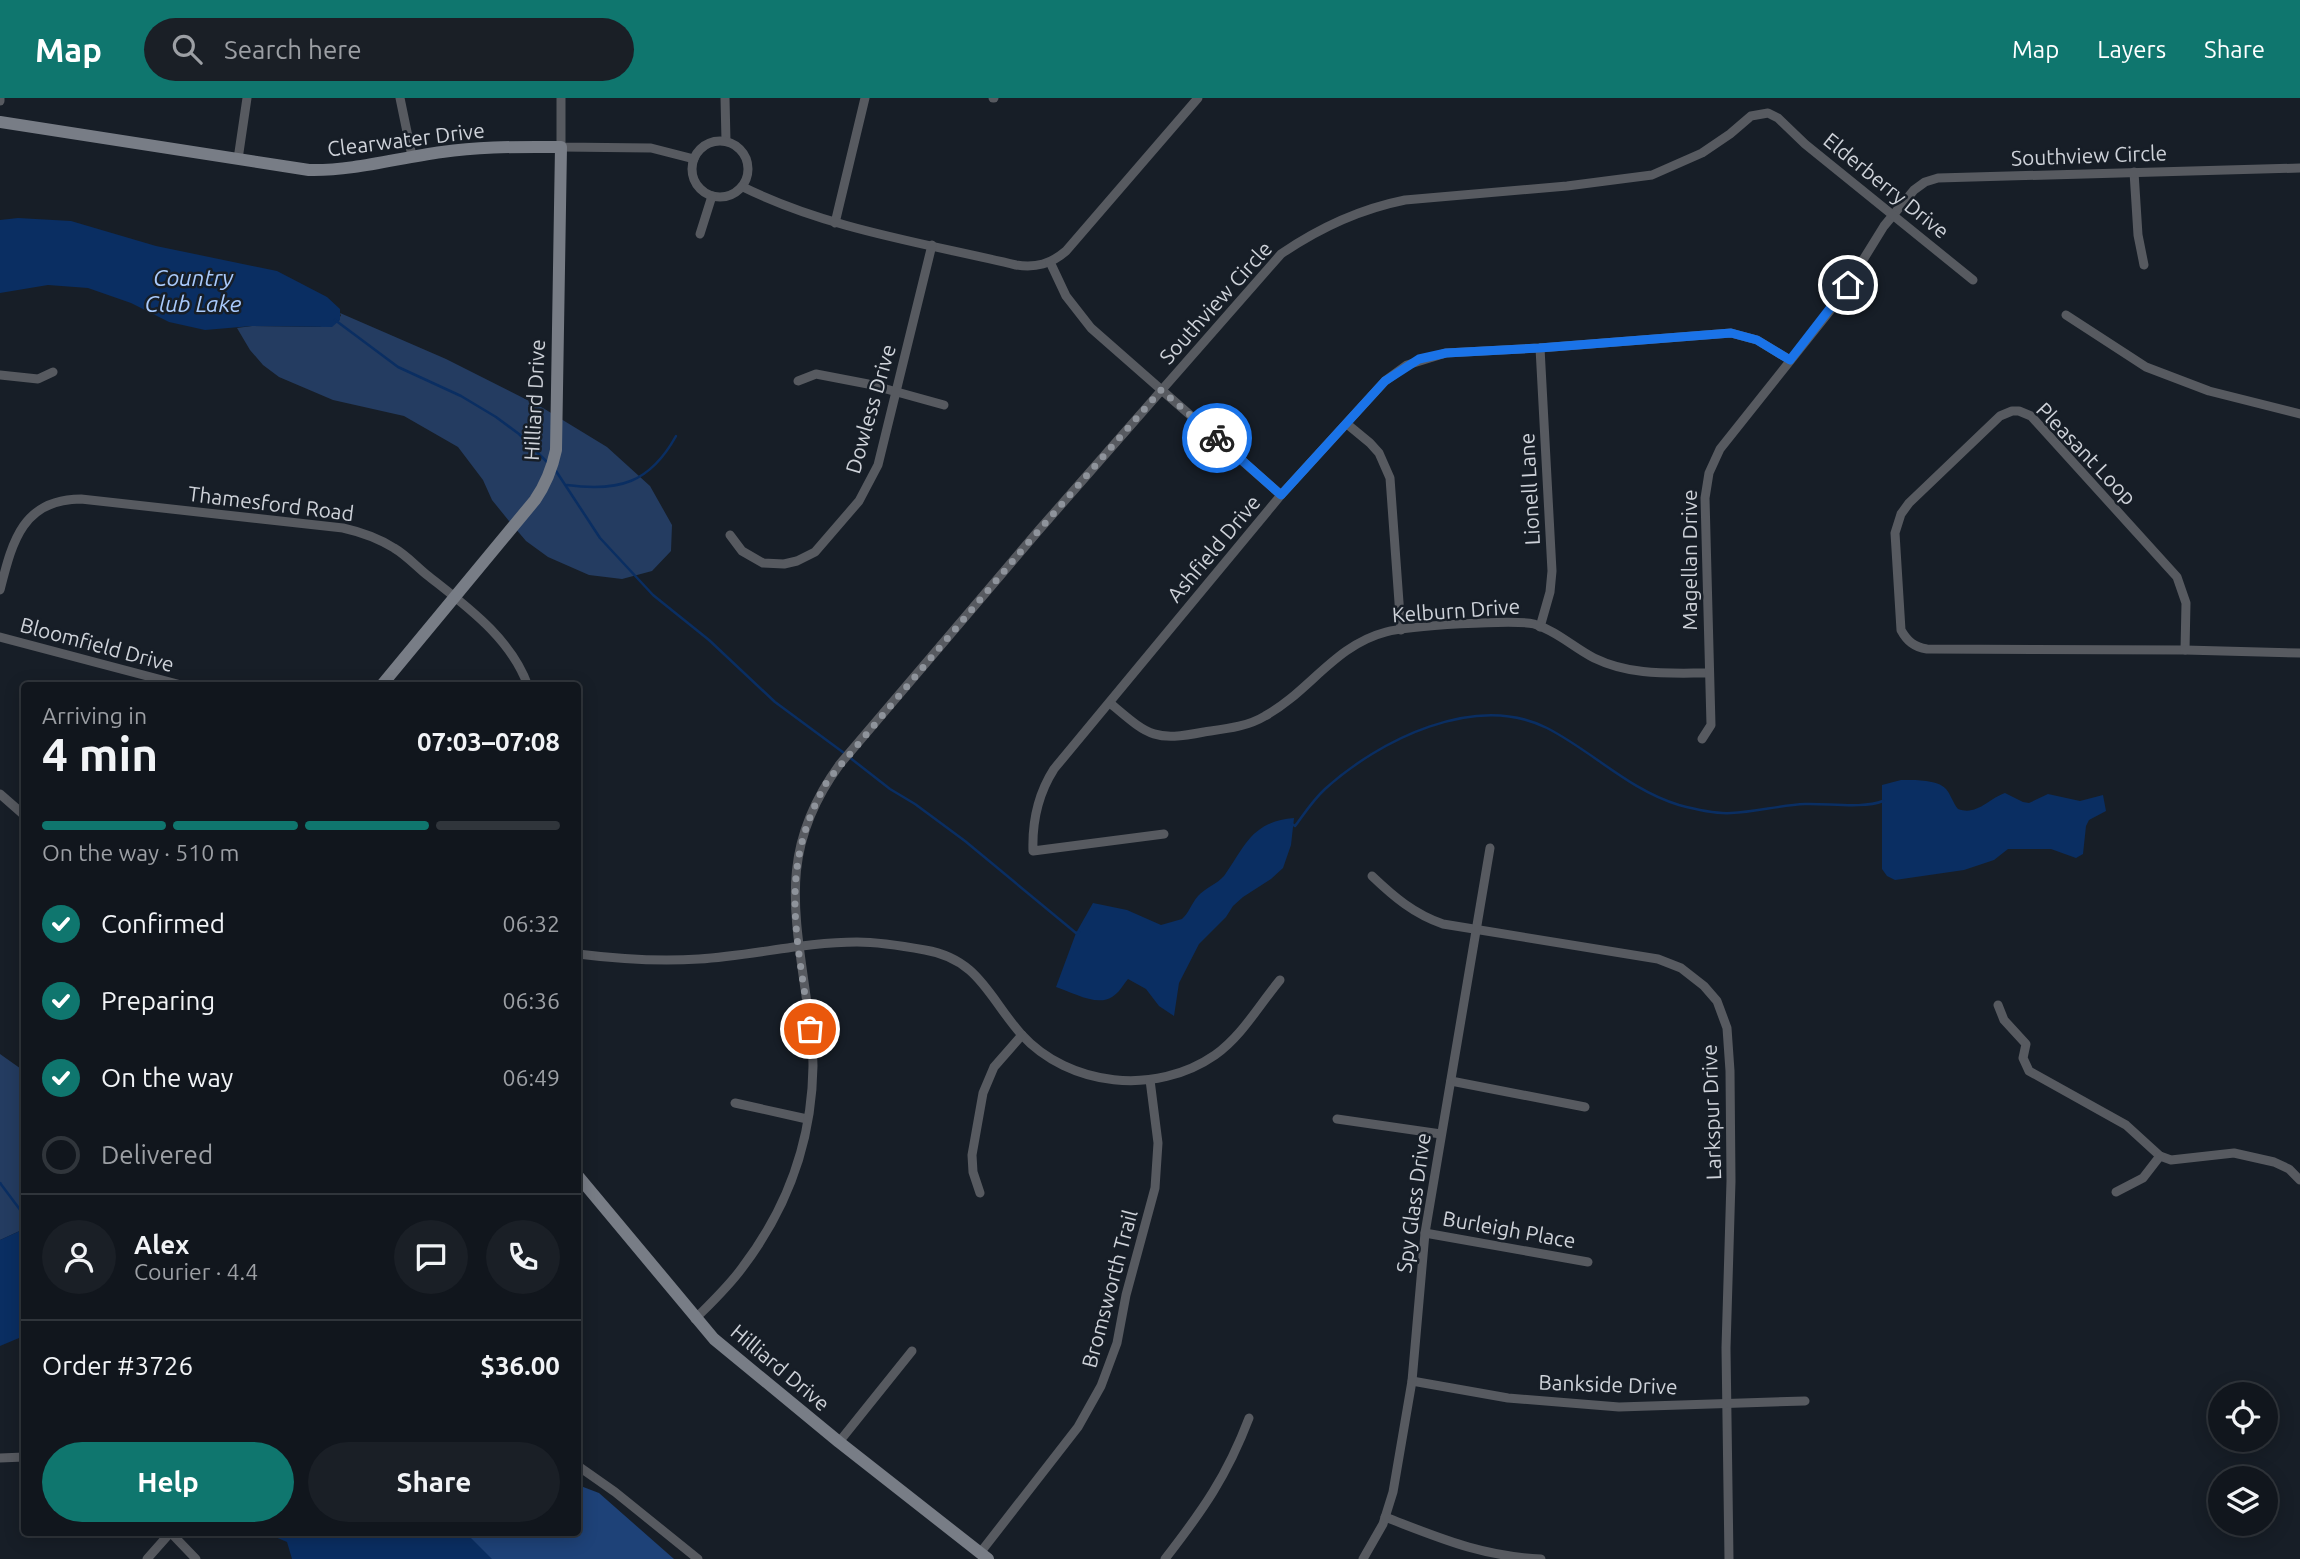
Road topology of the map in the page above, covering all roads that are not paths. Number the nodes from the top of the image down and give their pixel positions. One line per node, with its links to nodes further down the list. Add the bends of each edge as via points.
1 (247, 98): 12 (street)
2 (400, 98): 11 (street)
3 (561, 98): 10 (street, Hilliard Drive)
4 (725, 98): 9 (street)
5 (865, 98): 19 (street)
6 (1198, 98): 22 (street, via 1066,251)
7 (1777, 118): 18 (street, Elderberry Drive); 31 (street, Southview Circle, via 1768,113 1751,116 1702,153 1652,175 1405,200 1346,217 1298,242 1271,263)
8 (0, 122): 12 (street, Clearwater Drive)
9 (726, 141): 13 (street, via 707,144); 16 (street, via 735,144 747,159)
10 (561, 147): 11 (street, Clearwater Drive, via 480,148); 13 (street, Clearwater Drive, via 651,148); 39 (street, Hilliard Drive, via 554,461 535,500)
11 (412, 156): 12 (street, Clearwater Drive, via 322,171)
12 (238, 159)
13 (694, 159): 17 (street, via 696,184)
14 (2300, 168): 15 (street, Southview Circle)
15 (2134, 172): 18 (street, Southview Circle, via 1938,178 1919,185); 23 (street)
16 (743, 187): 17 (street, via 729,196); 19 (street, via 779,205)
17 (712, 196): 20 (street)
18 (1894, 214): 24 (street, Elderberry Drive); 27 (street, Magellan Drive, via 1837,302)
19 (835, 223): 21 (street)
20 (699, 234)
21 (932, 245): 22 (street, via 1025,266); 32 (street, Dowless Drive)
22 (1050, 262): 31 (street, via 1077,313)
23 (2144, 265)
24 (1973, 279)
25 (2066, 315): 34 (street, via 2146,368 2208,391)
26 (1539, 348): 27 (street, Ashfield Drive, via 1731,333 1757,340); 35 (street, Ashfield Drive, via 1446,353 1419,359 1385,381); 40 (street, Lionell Lane, via 1552,571)
27 (1790, 360): 45 (street, Magellan Drive, via 1720,449 1709,473 1705,498)
28 (53, 372): 29 (street, via 38,379)
29 (0, 375)
30 (798, 381): 32 (street, via 816,374)
31 (1161, 390): 36 (street); 57 (street, Southview Circle, via 828,780 809,816 797,857 794,911)
32 (896, 392): 33 (street); 37 (street, Dowless Drive, via 870,483 815,552 797,561 763,563 743,551)
33 (944, 405)
34 (2300, 415)
35 (1347, 424): 36 (street, Ashfield Drive); 41 (street, via 1379,453 1390,478)
36 (1281, 495): 49 (street, Ashfield Drive)
37 (730, 535)
38 (0, 590): 39 (street, Thamesford Road, via 12,546 25,523 53,504 81,499 356,531 394,547)
39 (454, 596): 47 (street, Hilliard Drive); 48 (street, Thamesford Road, via 507,646)
40 (1540, 627): 41 (street, Kelburn Drive, via 1506,623); 45 (street, Kelburn Drive, via 1596,659 1628,671)
41 (1401, 630): 49 (street, Kelburn Drive, via 1349,648 1278,708 1241,726 1156,736 1132,724)
42 (0, 637): 46 (street, Bloomfield Drive)
43 (2185, 650): 43 (street, Pleasant Loop, via 2186,603 2177,577 2025,412 2000,416 1901,514 1895,540 1901,630 1914,645 1927,649); 44 (street, Pleasant Loop)
44 (2300, 653)
45 (1709, 673): 50 (street, Magellan Drive, via 1711,725)
46 (170, 682)
47 (384, 682)
48 (527, 682)
49 (1110, 703): 53 (street, Ashfield Drive, via 1044,787 1034,819 1033,851)
50 (1702, 739)
51 (0, 794): 52 (street)
52 (21, 812)
53 (1164, 834)
54 (1490, 848): 56 (street, Spy Glass Drive)
55 (1372, 876): 56 (street, Larkspur Drive, via 1424,918)
56 (1476, 929): 63 (street, Spy Glass Drive); 80 (street, Larkspur Drive, via 1658,959 1681,968 1717,1001 1727,1028 1730,1071)
57 (798, 947): 58 (street, via 666,961); 61 (street, via 858,942 940,954 976,974); 66 (street, Southview Circle, via 813,1064)
58 (581, 954)
59 (1280, 980): 62 (street, via 1214,1056 1184,1071)
60 (1998, 1005): 69 (street, via 2004,1020 2025,1044 2023,1058 2029,1071 2126,1125)
61 (1022, 1035): 62 (street, via 1045,1054 1082,1072 1108,1080); 73 (street, via 994,1067 983,1093 972,1155)
62 (1150, 1080): 89 (street, Bromsworth Trail, via 1158,1143 1155,1188 1117,1343 1101,1386 1078,1427)
63 (1451, 1081): 65 (street); 68 (street, Spy Glass Drive)
64 (735, 1103): 66 (street)
65 (1585, 1107)
66 (807, 1119): 76 (street, Southview Circle, via 785,1200 741,1270)
67 (1337, 1119): 68 (street)
68 (1441, 1134): 74 (street, Spy Glass Drive)
69 (2160, 1156): 71 (street, via 2171,1160 2234,1153 2274,1162); 72 (street, via 2143,1178)
70 (581, 1180): 76 (street, Hilliard Drive)
71 (2300, 1180)
72 (2116, 1192)
73 (980, 1193)
74 (1425, 1233): 75 (street, Burleigh Place); 78 (street, Spy Glass Drive)
75 (1588, 1262)
76 (695, 1320): 82 (street, Hilliard Drive)
77 (912, 1351): 82 (street)
78 (1412, 1381): 80 (street, Bankside Drive, via 1508,1398 1584,1405); 86 (street, Spy Glass Drive, via 1394,1492)
79 (1805, 1401): 80 (street, Bankside Drive)
80 (1727, 1404): 96 (street, Larkspur Drive)
81 (1249, 1418): 93 (street, via 1214,1494)
82 (839, 1442): 89 (street, Hilliard Drive)
83 (21, 1457): 84 (street)
84 (0, 1458)
85 (581, 1468): 92 (street)
86 (1385, 1517): 94 (street, Spy Glass Drive); 95 (street, via 1479,1552)
87 (168, 1536): 90 (street)
88 (174, 1536): 91 (street)
89 (984, 1556)
90 (147, 1559)
91 (196, 1559)
92 (698, 1559)
93 (1165, 1559)
94 (1363, 1559)
95 (1541, 1559)
96 (1729, 1559)

